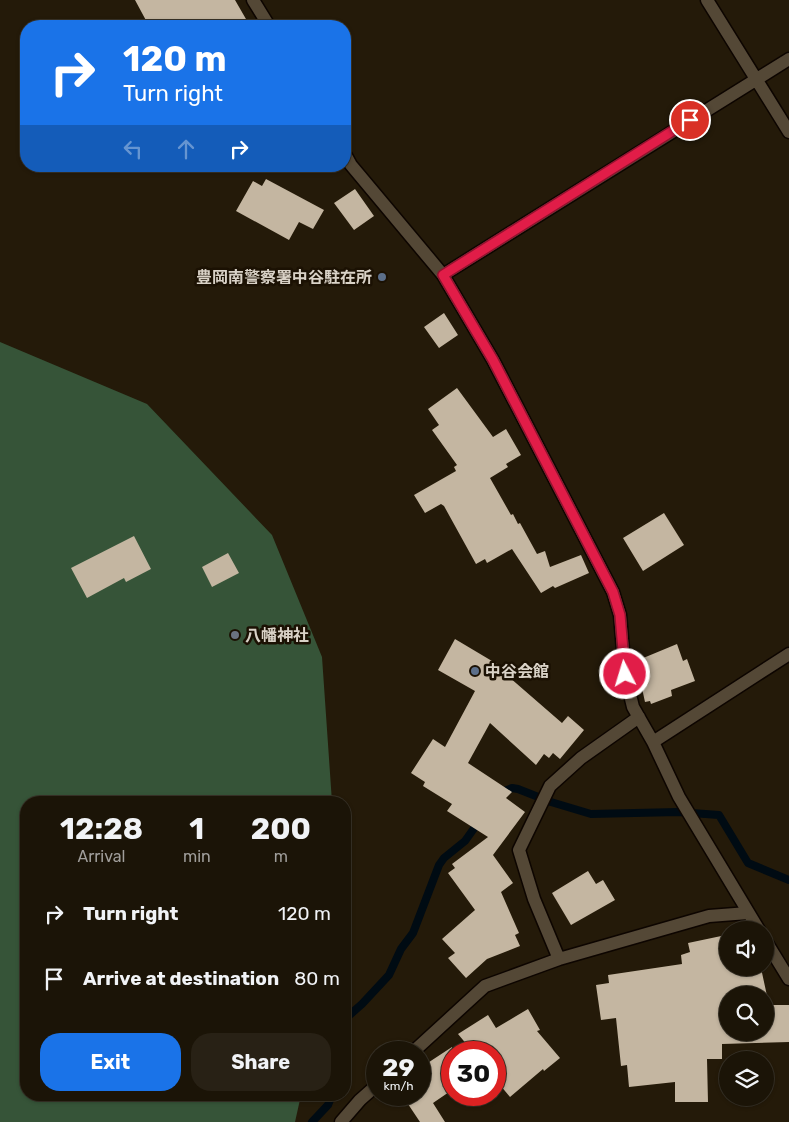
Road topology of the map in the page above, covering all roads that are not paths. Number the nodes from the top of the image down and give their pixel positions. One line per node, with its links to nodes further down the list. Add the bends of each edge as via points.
1 (253, 0): 3 (street)
2 (707, 0): 5 (street)
3 (265, 20)
4 (789, 59): 5 (street)
5 (756, 79): 6 (street); 8 (street)
6 (789, 132)
7 (351, 165): 8 (street)
8 (443, 275): 10 (street, via 493,360 613,592 620,615 625,674 633,707)
9 (789, 654): 11 (street)
10 (639, 717): 11 (street); 15 (street, via 581,758 550,786 519,850 534,899)
11 (653, 742): 12 (street, via 679,797)
12 (748, 913): 13 (street); 15 (street, via 708,916)
13 (753, 921)
14 (774, 955): 16 (street)
15 (559, 959): 17 (street, via 486,986)
16 (789, 979)
17 (425, 1041)
18 (366, 1095): 19 (street)
19 (341, 1122)

